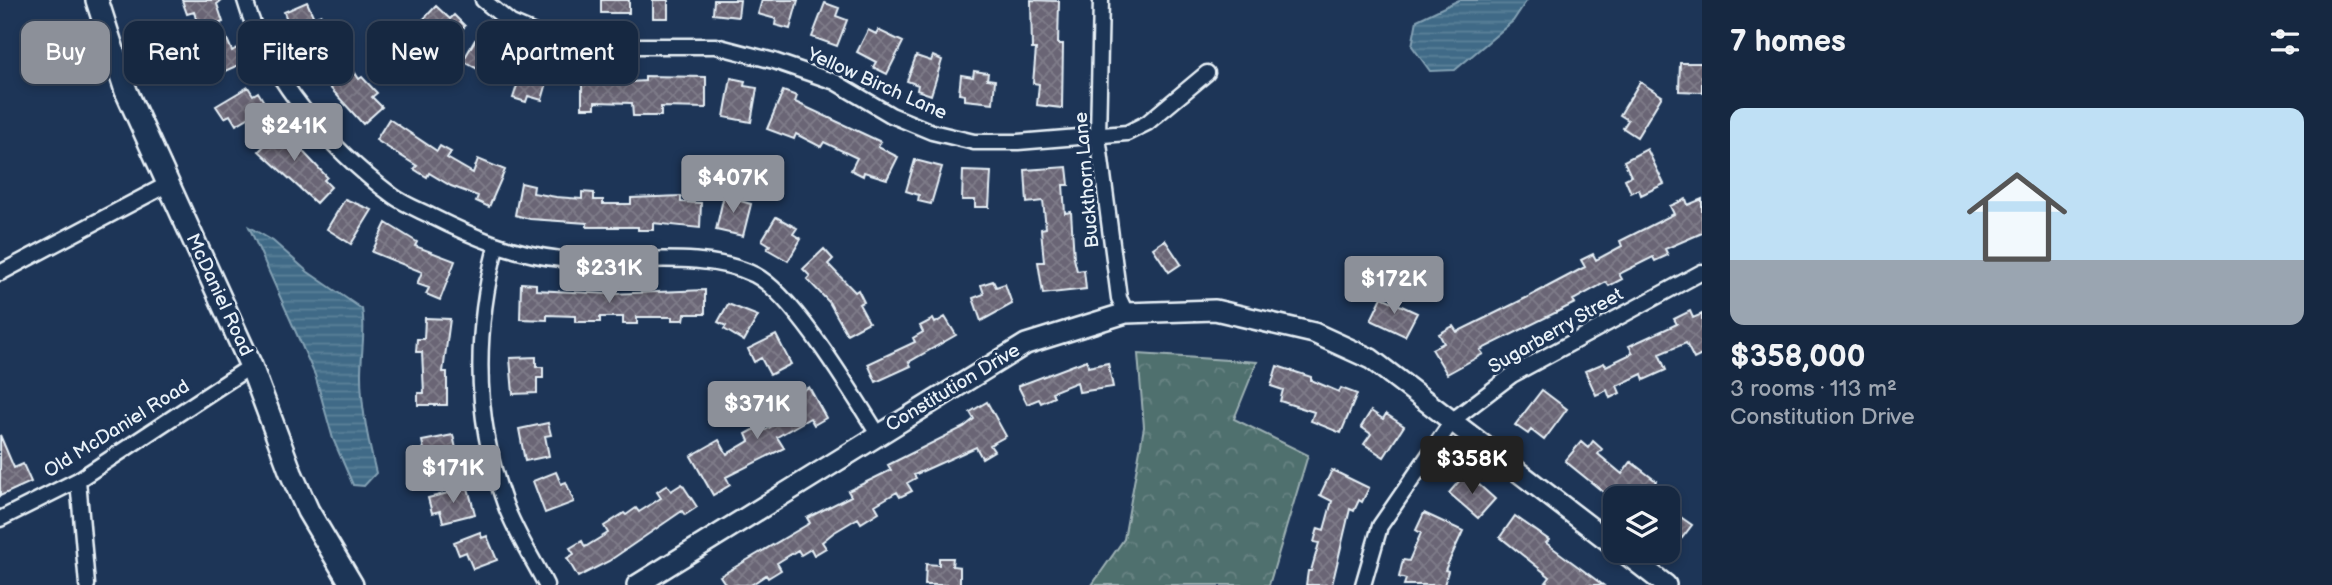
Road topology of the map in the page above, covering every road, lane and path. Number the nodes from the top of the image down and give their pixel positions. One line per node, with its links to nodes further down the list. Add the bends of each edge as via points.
1 (97, 0): 7 (main road, McDaniel Road, via 126,91)
2 (245, 0): 8 (street, via 301,110 349,158 395,198)
3 (483, 0): 6 (street, Yellow Birch Lane, via 511,23 549,39 588,46 716,46 774,61 835,82 891,115 932,132 974,142)
4 (1101, 0): 6 (street, Buckthorn Lane)
5 (1208, 73): 6 (street, Yellow Birch Lane, via 1147,123 1128,133)
6 (1098, 136): 11 (street, Buckthorn Lane, via 1119,298)
7 (168, 184): 10 (street); 12 (main road, McDaniel Road)
8 (496, 247): 14 (street, via 561,259 717,262 757,276 826,353); 21 (street, via 484,294 479,371 482,417 506,506)
9 (1702, 272): 13 (street, Sugarberry Street, via 1512,375)
10 (0, 273)
11 (1126, 313): 13 (street, Constitution Drive, via 1215,310 1314,333 1371,359); 14 (street, Constitution Drive, via 1026,344)
12 (251, 366): 15 (street, Old McDaniel Road); 20 (main road, McDaniel Road, via 308,511)
13 (1453, 420): 17 (street, Constitution Drive); 23 (street, Sugarberry Street, via 1380,526)
14 (878, 434): 22 (street, Constitution Drive)
15 (78, 480): 16 (street, Old McDaniel Road); 19 (street)
16 (0, 519)
17 (1603, 537)
18 (1638, 563): 24 (street)
19 (87, 585)
20 (352, 585)
21 (546, 585)
22 (637, 585)
23 (1363, 585)
24 (1666, 585)

